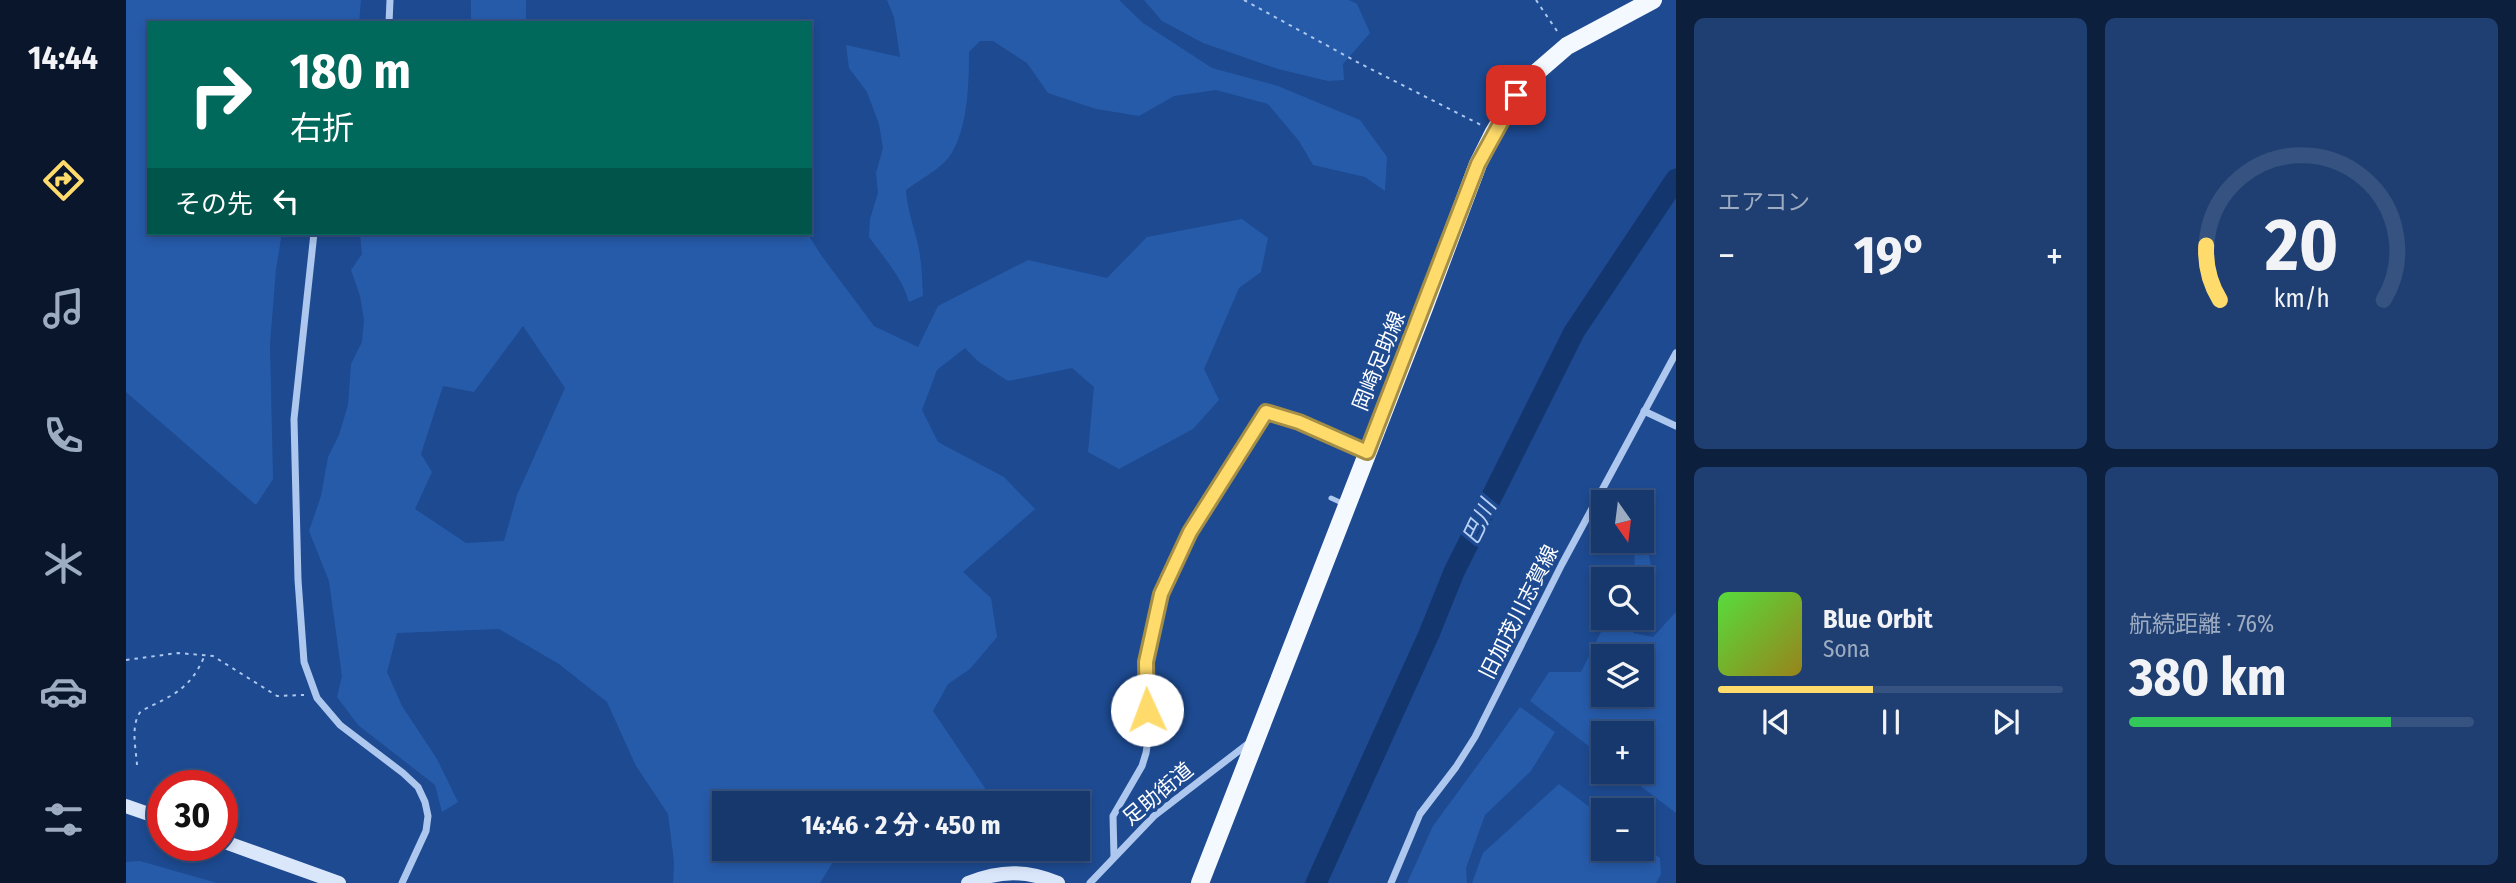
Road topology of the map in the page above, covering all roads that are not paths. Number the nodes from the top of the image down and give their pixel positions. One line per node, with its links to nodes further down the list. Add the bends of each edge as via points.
1 (390, 0): 3 (street)
2 (1653, 0): 8 (main road, 岡崎足助線, via 1567,46 1516,95 1478,164)
3 (389, 21)
4 (314, 235): 15 (street, via 294,419 303,662 317,698 340,724 418,787 425,802 426,831)
5 (1676, 353): 6 (street, 旧加茂川志賀線)
6 (1644, 411): 7 (street); 20 (street, 旧加茂川志賀線, via 1475,737 1420,814)
7 (1676, 426)
8 (1367, 452): 9 (main road, 岡崎足助線, via 1339,501); 13 (street, via 1266,412 1190,532 1161,594 1146,662 1146,754 1113,816)
9 (1255, 738): 13 (street, 足助街道, via 1154,817); 19 (main road, 岡崎足助線)
10 (126, 806): 11 (street)
11 (147, 813)
12 (238, 847): 14 (street)
13 (1114, 856): 18 (street, 足助街道)
14 (339, 883)
15 (402, 883)
16 (968, 883): 17 (street, via 1012,872)
17 (1058, 883)
18 (1090, 883)
19 (1200, 883)
20 (1391, 883)

